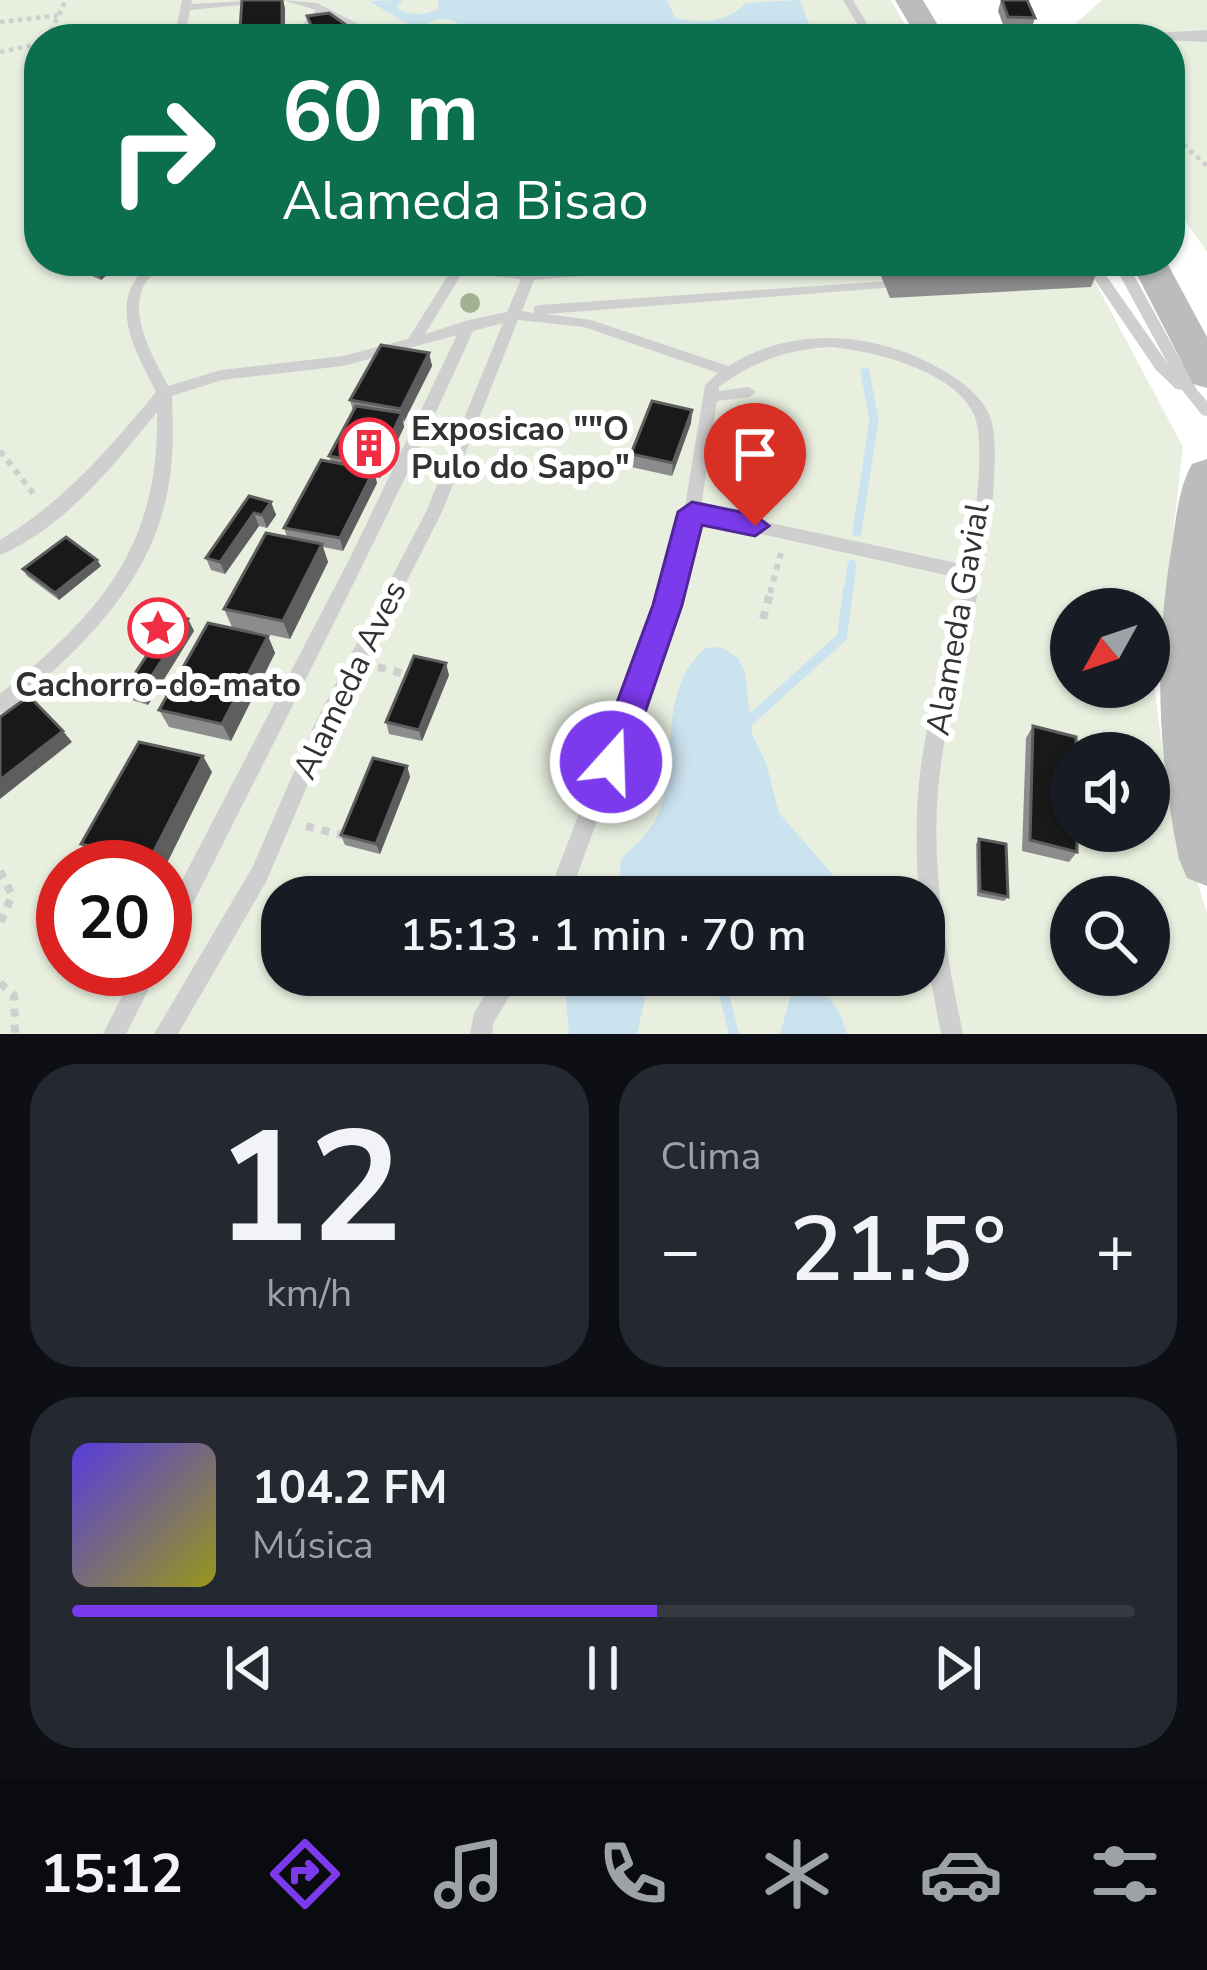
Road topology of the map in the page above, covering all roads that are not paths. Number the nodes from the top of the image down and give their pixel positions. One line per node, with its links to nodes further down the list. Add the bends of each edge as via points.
1 (260, 0): 3 (lane)
2 (288, 0): 4 (lane)
3 (187, 4)
4 (323, 4): 5 (lane)
5 (353, 24)
6 (1185, 267): 16 (main road, via 1204,303)
7 (143, 276): 21 (lane, via 132,293 134,329)
8 (450, 276): 17 (lane)
9 (530, 276): 14 (lane, Alameda Aves)
10 (1100, 276): 19 (lane, via 1161,365)
11 (1128, 276): 19 (lane)
12 (1154, 276): 19 (main road)
13 (884, 284): 14 (lane, via 581,303)
14 (514, 315): 15 (lane); 18 (lane, via 614,332); 35 (lane, Alameda Aves, via 434,512 259,875)
15 (469, 325): 17 (lane); 31 (lane, Alameda Aves, via 393,495)
16 (1207, 333)
17 (414, 341): 21 (lane, via 308,368 221,375)
18 (728, 371): 22 (lane); 27 (lane, Alameda Gavial, via 784,349 842,341 922,362 973,398 985,425)
19 (1199, 384): 23 (lane)
20 (749, 392): 22 (lane)
21 (164, 393): 26 (lane, via 97,472); 28 (lane, via 166,476 156,522 86,630)
22 (710, 397): 25 (lane)
23 (1207, 411)
24 (1207, 475): 29 (main road, via 1183,610 1181,702 1185,772)
25 (692, 512): 27 (lane); 30 (lane, via 668,605)
26 (0, 548)
27 (974, 574): 37 (lane, Alameda Gavial, via 930,773 929,887)
28 (0, 704)
29 (1207, 859)
30 (566, 876)
31 (192, 881)
32 (134, 996): 34 (lane)
33 (498, 996): 36 (lane)
34 (115, 1034)
35 (165, 1034)
36 (481, 1034)
37 (952, 1034)

